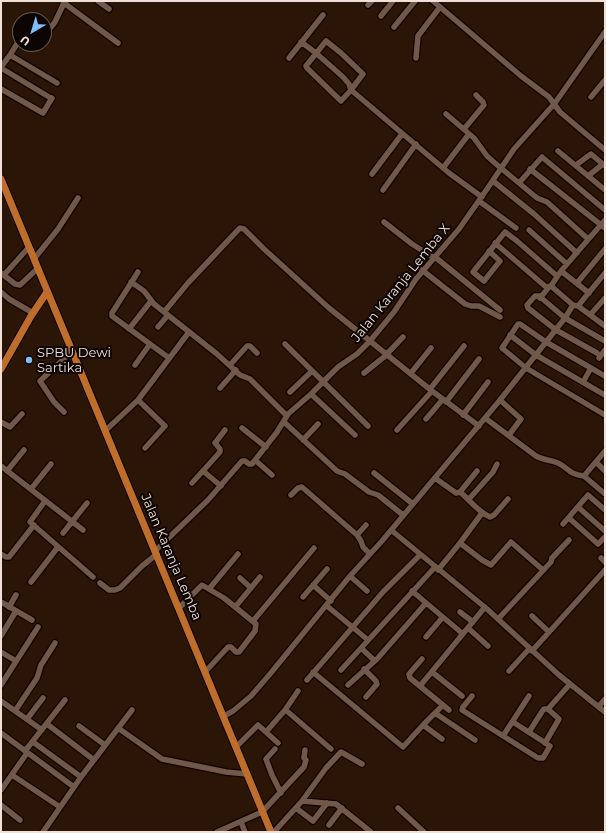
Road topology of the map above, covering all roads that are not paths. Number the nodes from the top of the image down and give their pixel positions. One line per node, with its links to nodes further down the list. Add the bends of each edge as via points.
1 (98, 1): 7 (street)
2 (393, 1): 9 (street)
3 (415, 1): 11 (street)
4 (433, 1): 6 (street)
5 (64, 2): 10 (street); 14 (street)
6 (440, 7): 19 (street, via 418,36); 28 (street)
7 (109, 9)
8 (323, 15): 13 (street)
9 (381, 16)
10 (52, 26)
11 (394, 26)
12 (605, 33): 28 (street, Jalan Karanja Lemba X)
13 (301, 42): 16 (street); 18 (street)
14 (118, 43)
15 (12, 52): 17 (street)
16 (316, 53): 25 (street, via 349,84); 25 (street, via 307,68 341,101); 25 (street, via 326,41 362,72 363,75)
17 (10, 55): 20 (street); 22 (street)
18 (290, 58)
19 (416, 58)
20 (1, 67): 24 (street, via 50,98 43,113)
21 (605, 80): 23 (street)
22 (57, 83)
23 (603, 86): 27 (street)
24 (1, 89)
25 (351, 90): 31 (street)
26 (476, 95): 30 (street, via 484,105)
27 (591, 97)
28 (554, 103): 34 (street, via 560,112); 39 (street, Jalan Karanja Lemba X, via 519,142)
29 (446, 114): 30 (street)
30 (464, 129): 32 (street)
31 (402, 134): 33 (street); 41 (street)
32 (469, 134): 38 (street); 39 (street)
33 (416, 144): 38 (street); 48 (street)
34 (605, 150)
35 (558, 151): 37 (street)
36 (604, 165): 37 (street, via 590,154); 42 (street)
37 (576, 166): 42 (street)
38 (443, 168): 50 (street)
39 (501, 168): 44 (street, Jalan Karanja Lemba X); 46 (street)
40 (530, 169): 46 (street); 51 (street, via 542,156); 54 (street)
41 (372, 174)
42 (588, 176): 47 (street)
43 (1, 180): 59 (main road, Jalan Karanja Lemba)
44 (493, 182): 50 (street, Jalan Karanja Lemba X); 62 (street, via 534,214)
45 (605, 182): 47 (street)
46 (519, 183): 57 (street, via 537,198 547,202)
47 (602, 188)
48 (383, 190)
49 (78, 198): 64 (street)
50 (480, 199): 55 (street); 63 (street, Jalan Karanja Lemba X)
51 (605, 210)
52 (605, 220): 54 (street)
53 (384, 222): 63 (street)
54 (603, 227): 57 (street)
55 (516, 228)
56 (529, 230): 65 (street)
57 (588, 239): 62 (street)
58 (495, 244): 61 (street); 72 (street, via 506,232); 75 (street, via 546,287)
59 (29, 247): 64 (main road, Jalan Karanja Lemba); 71 (street)
60 (605, 249): 74 (street)
61 (489, 251): 61 (street, via 500,261 484,281 473,272)
62 (577, 253): 65 (street)
63 (434, 258): 67 (street, Jalan Karanja Lemba X); 85 (street)
64 (34, 259): 66 (main road, Jalan Karanja Lemba)
65 (567, 264): 68 (street)
66 (38, 268): 71 (street, via 20,285); 77 (main road, Jalan Karanja Lemba)
67 (422, 270): 89 (street, via 465,304 479,306); 98 (street, Jalan Karanja Lemba X, via 402,302)
68 (561, 271): 72 (street); 74 (street)
69 (138, 272): 73 (street)
70 (605, 273): 78 (street)
71 (2, 274)
72 (557, 276): 75 (street)
73 (131, 282): 81 (street, via 148,295); 93 (street, via 111,314)
74 (577, 283): 78 (street)
75 (550, 286): 79 (street); 84 (street)
76 (1, 292): 86 (street)
77 (47, 292): 82 (main road); 83 (main road, Jalan Karanja Lemba)
78 (589, 293): 84 (street)
79 (540, 298): 90 (street); 94 (street, via 535,296 527,307)
80 (605, 298): 88 (street)
81 (151, 301): 87 (street); 93 (street)
82 (39, 303): 83 (main road); 86 (main road)
83 (52, 304): 105 (main road, Jalan Karanja Lemba)
84 (576, 306): 88 (street); 90 (street)
85 (500, 310)
86 (33, 312): 116 (main road)
87 (166, 313): 92 (street); 95 (street); 98 (street, via 188,283 242,228 307,289)
88 (590, 315): 91 (street)
89 (500, 317)
90 (565, 318): 94 (street); 99 (street)
91 (604, 325)
92 (158, 327)
93 (129, 329): 101 (street)
94 (556, 330): 100 (street); 106 (street, via 598,355)
95 (189, 332): 110 (street); 113 (street)
96 (510, 335): 100 (street, via 520,324); 109 (street); 114 (street, via 502,348)
97 (402, 337): 108 (street)
98 (370, 341): 108 (street); 122 (street, Jalan Karanja Lemba X)
99 (605, 341)
100 (546, 342): 109 (street); 115 (street)
101 (150, 344): 110 (street); 112 (street)
102 (285, 344): 118 (street)
103 (464, 346): 126 (street)
104 (432, 348): 120 (street)
105 (72, 351): 133 (street, via 40,382); 146 (main road, Jalan Karanja Lemba)
106 (605, 351)
107 (257, 353): 113 (street, via 247,346)
108 (387, 355): 119 (street); 120 (street)
109 (536, 355): 114 (street); 124 (street)
110 (169, 358): 130 (street)
111 (479, 359): 132 (street)
112 (135, 365)
113 (230, 365): 117 (street)
114 (526, 368): 131 (street); 136 (street)
115 (591, 368): 121 (street); 124 (street)
116 (1, 369)
117 (236, 370): 125 (street); 137 (street, via 250,379)
118 (312, 371): 122 (street); 127 (street)
119 (364, 373)
120 (411, 373): 126 (street)
121 (605, 376)
122 (323, 382): 128 (street, Jalan Karanja Lemba X); 143 (street)
123 (488, 382): 135 (street)
124 (583, 382): 129 (street)
125 (220, 388)
126 (431, 390): 132 (street); 148 (street)
127 (290, 392)
128 (311, 394): 137 (street, Jalan Karanja Lemba X); 149 (street)
129 (605, 395)
130 (138, 400): 146 (street); 153 (street, via 165,426)
131 (500, 400): 138 (street); 150 (street, via 521,419)
132 (444, 401): 135 (street); 139 (street)
133 (64, 412)
134 (22, 414): 140 (street, via 10,427)
135 (463, 415): 144 (street)
136 (605, 415)
137 (287, 416): 141 (street, Jalan Karanja Lemba X)
138 (485, 418): 144 (street); 150 (street)
139 (426, 419)
140 (1, 422)
141 (284, 422): 151 (street); 152 (street, Jalan Karanja Lemba X)
142 (318, 424): 151 (street)
143 (368, 426)
144 (479, 426): 168 (street)
145 (242, 428): 152 (street)
146 (106, 430): 199 (main road, Jalan Karanja Lemba)
147 (225, 430): 162 (street, via 215,443 220,452)
148 (397, 430)
149 (355, 435)
150 (508, 435): 167 (street, via 536,456 557,463 573,474)
151 (303, 440): 183 (street, via 338,471 369,492 378,495)
152 (266, 447): 156 (street, Jalan Karanja Lemba X)
153 (145, 448)
154 (24, 450): 161 (street)
155 (605, 452): 157 (street)
156 (255, 460): 166 (street); 170 (street, via 250,464 242,461)
157 (596, 462): 164 (street); 167 (street)
158 (51, 464): 171 (street)
159 (497, 464): 176 (street, via 494,472)
160 (1, 466): 161 (street)
161 (7, 471): 171 (street)
162 (203, 471): 169 (street); 170 (street)
163 (477, 471): 172 (street)
164 (605, 471)
165 (374, 473): 179 (street)
166 (272, 475)
167 (584, 476): 173 (street)
168 (435, 478): 172 (street, via 456,493); 179 (street)
169 (192, 483)
170 (221, 486): 199 (street)
171 (31, 490): 177 (street)
172 (460, 492): 176 (street)
173 (605, 494)
174 (291, 496): 193 (street, via 302,487)
175 (508, 498): 182 (street, via 491,517)
176 (469, 499): 182 (street)
177 (45, 501): 185 (street); 187 (street, via 30,520)
178 (87, 503): 185 (street)
179 (413, 504): 183 (street)
180 (578, 507): 181 (street, via 588,495); 184 (street); 191 (street)
181 (605, 510)
182 (482, 513): 196 (street)
183 (403, 515): 190 (street)
184 (569, 518): 186 (street); 194 (street, via 598,544)
185 (72, 522): 189 (street); 192 (street)
186 (563, 524)
187 (34, 525): 197 (street); 200 (street, via 8,557)
188 (366, 525): 193 (street)
189 (83, 530)
190 (391, 530): 202 (street); 203 (street)
191 (605, 531)
192 (63, 533)
193 (356, 536): 202 (street)
194 (605, 537)
195 (569, 540): 207 (street)
196 (460, 543): 205 (street); 207 (street, via 491,565 511,542)
197 (58, 547): 211 (street); 214 (street)
198 (314, 548): 236 (street)
199 (156, 552): 215 (street, via 120,588 109,590); 229 (main road, Jalan Karanja Lemba)
200 (1, 554)
201 (238, 554): 218 (street)
202 (370, 554): 204 (street)
203 (420, 555): 205 (street); 239 (street)
204 (359, 566): 209 (street); 210 (street)
205 (436, 568): 220 (street); 228 (street)
206 (327, 569): 216 (street)
207 (543, 570): 234 (street)
208 (605, 570): 241 (street)
209 (365, 571)
210 (350, 576): 219 (street); 225 (street)
211 (92, 577)
212 (260, 577): 217 (street)
213 (240, 578): 217 (street)
214 (31, 582)
215 (100, 584)
216 (313, 585): 222 (street); 225 (street)
217 (251, 588): 226 (street)
218 (209, 589): 226 (street); 229 (street, via 202,585)
219 (367, 591)
220 (412, 591): 224 (street); 245 (street)
221 (16, 595): 227 (street)
222 (303, 597)
223 (1, 602): 227 (street)
224 (426, 603): 233 (street); 253 (street)
225 (329, 604): 239 (street); 283 (street, via 250,696)
226 (236, 606): 236 (street)
227 (9, 607): 230 (street)
228 (485, 607): 234 (street); 237 (street)
229 (179, 608): 257 (main road, Jalan Karanja Lemba)
230 (16, 611): 235 (street); 243 (street)
231 (460, 612): 237 (street)
232 (532, 616): 241 (street)
233 (442, 618): 242 (street); 244 (street)
234 (498, 619): 249 (street)
235 (32, 620)
236 (253, 621): 257 (street, via 256,624 255,630 241,650 237,652 228,647)
237 (473, 622): 240 (street)
238 (38, 627): 252 (street)
239 (353, 627): 245 (street); 258 (street)
240 (468, 628): 242 (street); 247 (street)
241 (549, 632): 249 (street)
242 (463, 634): 259 (street)
243 (1, 636)
244 (426, 637)
245 (368, 640): 248 (street)
246 (55, 644): 280 (street, via 40,665 37,678)
247 (488, 646)
248 (361, 648): 253 (street); 254 (street)
249 (531, 650): 256 (street); 261 (street)
250 (1, 652): 252 (street)
251 (422, 659): 264 (street, via 409,675)
252 (16, 661): 262 (street)
253 (375, 661): 255 (street)
254 (341, 670)
255 (364, 670): 263 (street); 269 (street, via 377,684)
256 (509, 671)
257 (206, 672): 283 (main road, Jalan Karanja Lemba)
258 (313, 672): 260 (street); 287 (street, via 403,748)
259 (432, 672): 264 (street); 266 (street)
260 (307, 680)
261 (570, 684): 275 (street); 276 (street)
262 (1, 685)
263 (348, 685)
264 (420, 686): 274 (street)
265 (298, 691): 278 (street)
266 (462, 696)
267 (472, 696): 294 (street, via 462,710)
268 (529, 696): 285 (street)
269 (366, 697)
270 (43, 698): 284 (street)
271 (605, 699): 275 (street)
272 (65, 700): 286 (street)
273 (1, 701): 280 (street)
274 (443, 705): 279 (street); 282 (street)
275 (599, 706): 281 (street)
276 (548, 709): 292 (street, via 543,710); 299 (street, via 559,719)
277 (132, 710): 289 (street)
278 (285, 710): 291 (street); 304 (street)
279 (449, 710)
280 (15, 711): 284 (street)
281 (605, 712)
282 (435, 713): 287 (street); 296 (street)
283 (224, 716): 301 (main road, Jalan Karanja Lemba)
284 (27, 719): 290 (street)
285 (513, 722): 292 (street); 294 (street)
286 (47, 724): 290 (street); 306 (street)
287 (423, 725): 295 (street)
288 (80, 726): 300 (street)
289 (118, 728): 300 (street); 308 (street, via 162,759)
290 (42, 730): 297 (street)
291 (266, 732): 298 (street); 301 (street, via 258,725)
292 (529, 732): 299 (street)
293 (1, 733): 305 (street)
294 (503, 736): 299 (street, via 540,759 550,747)
295 (442, 739)
296 (475, 740)
297 (33, 742): 305 (street); 310 (street)
298 (278, 743)
299 (545, 743)
300 (105, 745): 306 (street)
301 (236, 748): 308 (main road, Jalan Karanja Lemba)
302 (275, 749): 314 (street, via 266,759)
303 (305, 750): 314 (street, via 304,767)
304 (331, 750)
305 (26, 752): 309 (street); 312 (street)
306 (94, 760): 310 (street)
307 (362, 764): 315 (street, via 341,752)
308 (247, 774): 322 (main road, Jalan Karanja Lemba)
309 (12, 775): 311 (street); 318 (street)
310 (81, 777): 312 (street)
311 (3, 783): 313 (street)
312 (74, 787): 318 (street)
313 (1, 790)
314 (281, 793): 322 (street)
315 (302, 801): 316 (street); 319 (street)
316 (327, 803): 319 (street, via 313,822); 320 (street)
317 (1, 805): 323 (street)
318 (60, 807): 327 (street)
319 (296, 808): 330 (street)
320 (342, 808): 325 (street); 331 (street)
321 (398, 808): 332 (street)
322 (262, 812): 324 (street); 330 (main road, Jalan Karanja Lemba)
323 (20, 820)
324 (241, 822): 326 (street); 329 (street)
325 (329, 825)
326 (224, 830): 328 (street)
327 (43, 832)
328 (217, 832)
329 (245, 832)
330 (273, 832)
331 (371, 832)
332 (424, 832)

